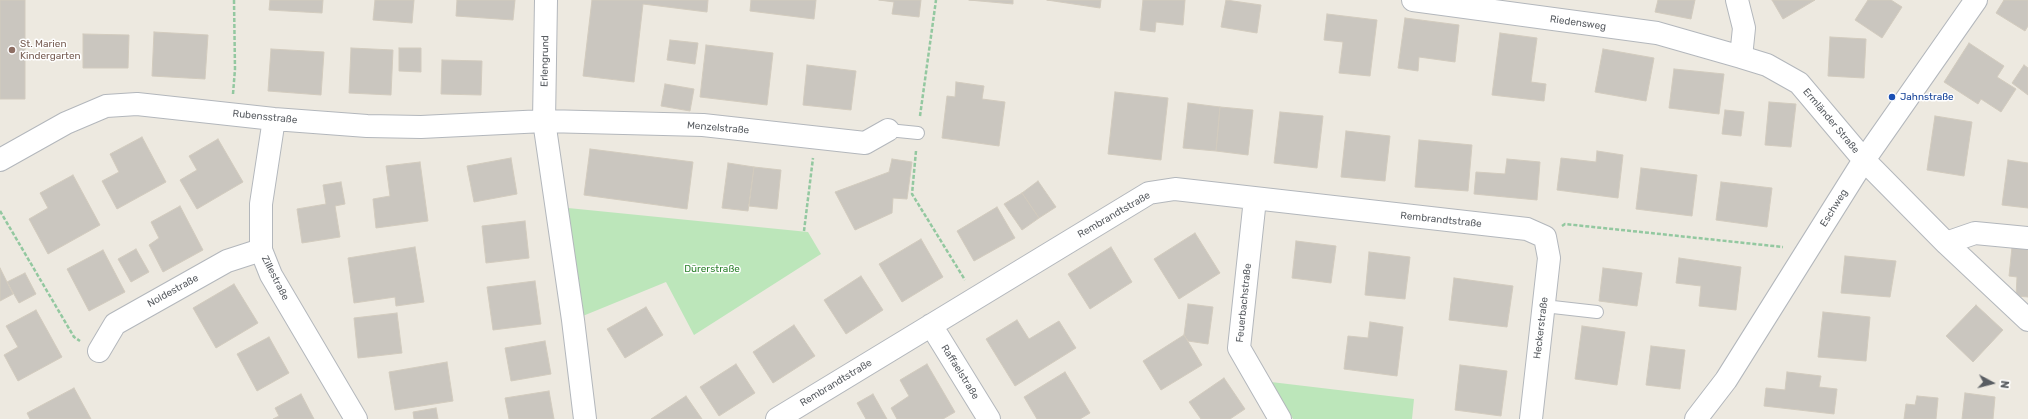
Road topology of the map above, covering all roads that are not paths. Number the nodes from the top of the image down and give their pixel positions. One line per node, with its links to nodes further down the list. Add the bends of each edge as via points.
1 (546, 0): 7 (street, Erlengrund)
2 (1413, 0): 5 (street, Riedensweg, via 1657,33)
3 (1737, 0): 5 (street, via 1744,28)
4 (1976, 0): 11 (street, Eschweg)
5 (1741, 56): 11 (street, Ermländer Straße, via 1767,65 1799,84)
6 (274, 119): 7 (street, Rubensstraße, via 414,127); 10 (street, Rubensstraße, via 137,104 106,106 66,123); 16 (street, Zillestraße, via 261,204)
7 (544, 121): 8 (street, Menzelstraße, via 703,125 865,143); 23 (street)
8 (888, 130): 9 (lane)
9 (918, 133)
10 (0, 160)
11 (1864, 160): 15 (street); 28 (street, Eschweg, via 1726,380)
12 (1255, 199): 13 (street, Rembrandtstraße, via 1526,229); 20 (street, Rembrandtstraße, via 1174,189 1149,192); 26 (street, Feuerbachstraße, via 1239,348)
13 (1545, 237): 17 (street, Heckerstraße, via 1549,258)
14 (2028, 238): 15 (street, via 1975,233)
15 (1946, 243): 19 (street)
16 (261, 250): 21 (street, Noldestraße, via 227,261 115,324); 22 (street, Zillestraße, via 271,275)
17 (1544, 306): 18 (lane); 27 (street, Heckerstraße)
18 (1597, 312)
19 (2028, 320)
20 (931, 325): 24 (street, Rembrandtstraße); 25 (street, Raffaelstraße)
21 (99, 351)
22 (356, 419)
23 (585, 419)
24 (777, 419)
25 (989, 419)
26 (1280, 419)
27 (1531, 419)
28 (1696, 419)

